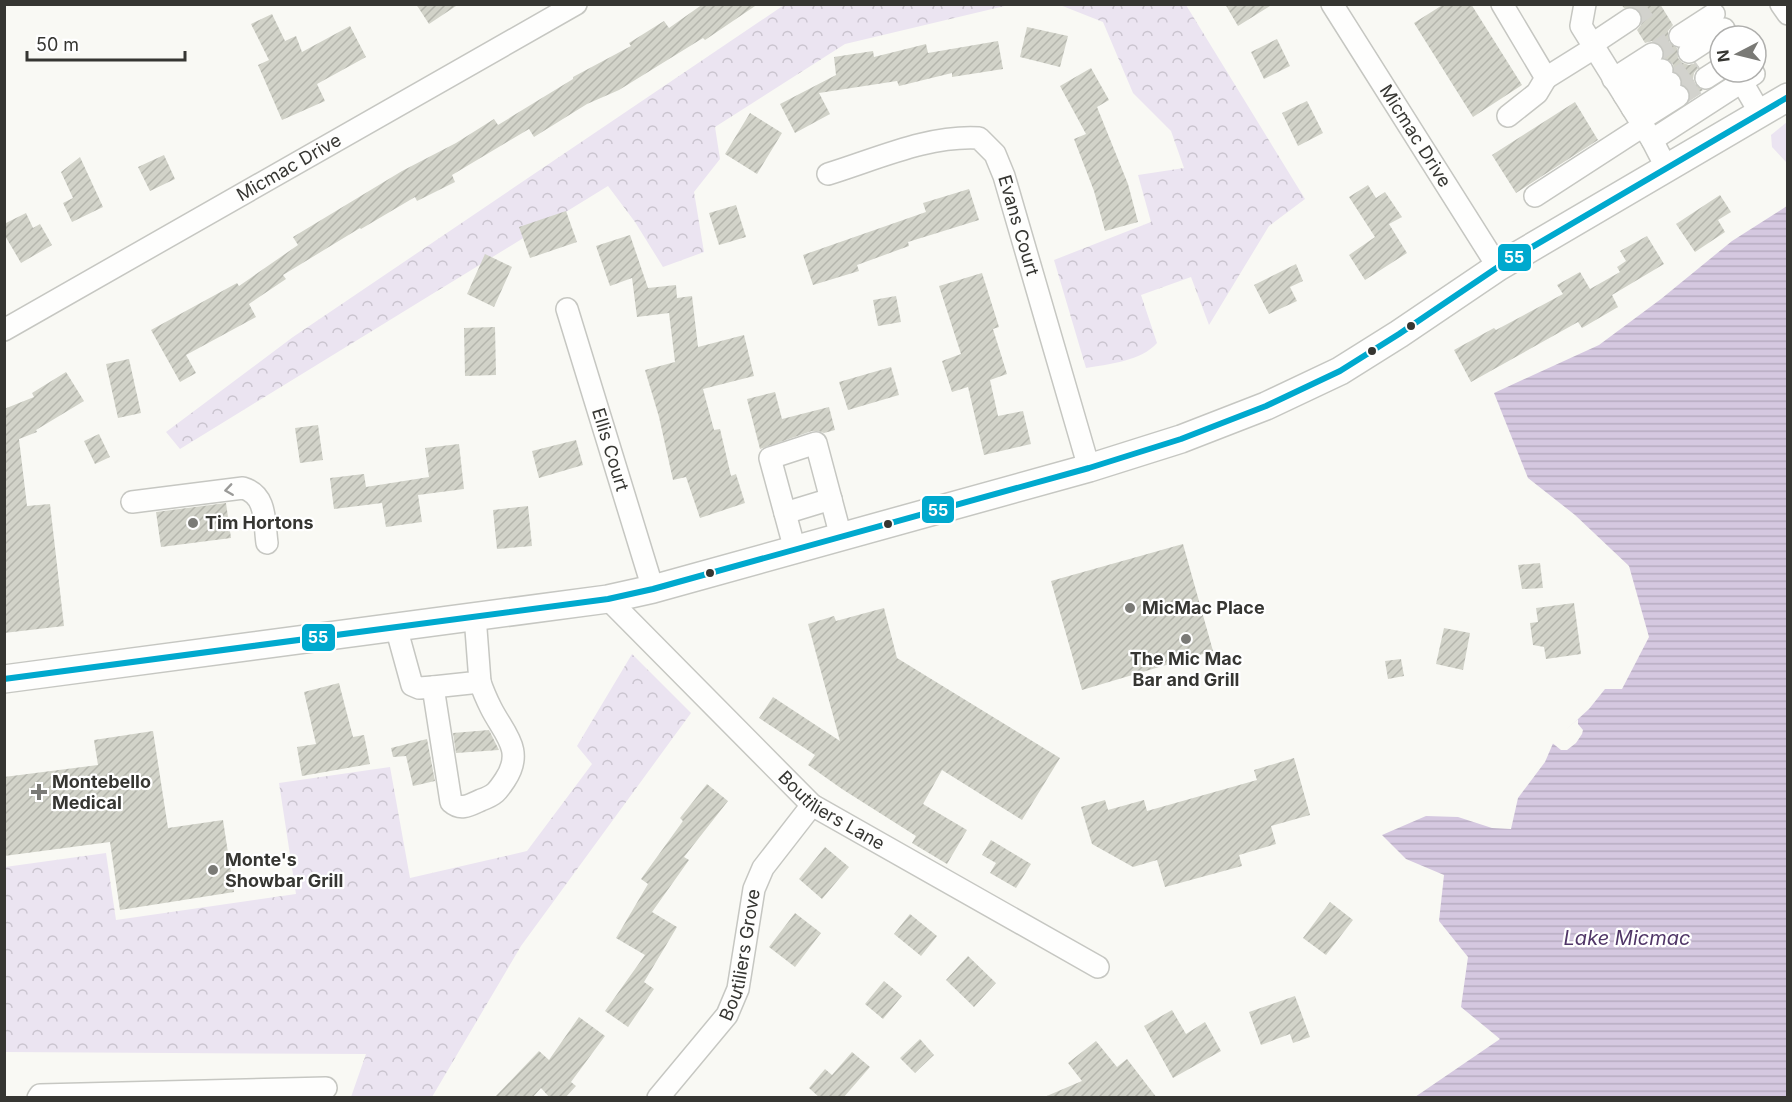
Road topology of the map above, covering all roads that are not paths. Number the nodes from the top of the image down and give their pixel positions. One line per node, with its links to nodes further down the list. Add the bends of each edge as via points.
1 (576, 4): 23 (street, Micmac Drive)
2 (1332, 4): 21 (street, Micmac Drive)
3 (1502, 4): 11 (street)
4 (1585, 4): 9 (street, via 1581,26)
5 (1781, 4): 6 (street)
6 (1788, 14)
7 (1630, 19): 9 (street)
8 (1708, 44): 10 (street)
9 (1593, 46): 11 (street); 15 (street)
10 (1698, 60)
11 (1546, 78): 17 (street, via 1537,93)
12 (1723, 84): 15 (street)
13 (1751, 84): 16 (street)
14 (1788, 97): 16 (main road)
15 (1634, 112): 15 (street, via 1665,76); 18 (street); 20 (street)
16 (1760, 113): 18 (main road)
17 (1508, 116)
18 (1667, 170): 21 (main road)
19 (828, 174): 24 (street, Evans Court, via 936,140 959,137 979,138 995,154)
20 (1536, 196)
21 (1498, 267): 24 (main road, via 1340,370 1266,406 1181,439)
22 (567, 309): 31 (street, Ellis Court)
23 (4, 330)
24 (1089, 468): 28 (main road)
25 (831, 499): 27 (street); 27 (street, via 816,443 770,458); 28 (street)
26 (132, 502): 29 (street, one-way to 26, via 262,504 252,490)
27 (785, 513): 30 (street)
28 (841, 537): 30 (main road)
29 (267, 543)
30 (795, 550): 31 (main road)
31 (653, 589): 32 (main road)
32 (608, 599): 33 (main road); 38 (street, Boutiliers Lane)
33 (475, 616): 34 (main road); 36 (street)
34 (396, 627): 35 (main road); 37 (street, via 412,685)
35 (4, 679)
36 (480, 682): 37 (street); 37 (street, via 514,752 511,771 495,795 464,807 451,802)
37 (433, 687)
38 (812, 805): 39 (street, Boutiliers Lane); 42 (street, Boutiliers Grove, via 763,868 754,889 738,989 727,1015)
39 (1098, 967)
40 (326, 1088): 41 (street)
41 (38, 1098)
42 (658, 1098)

